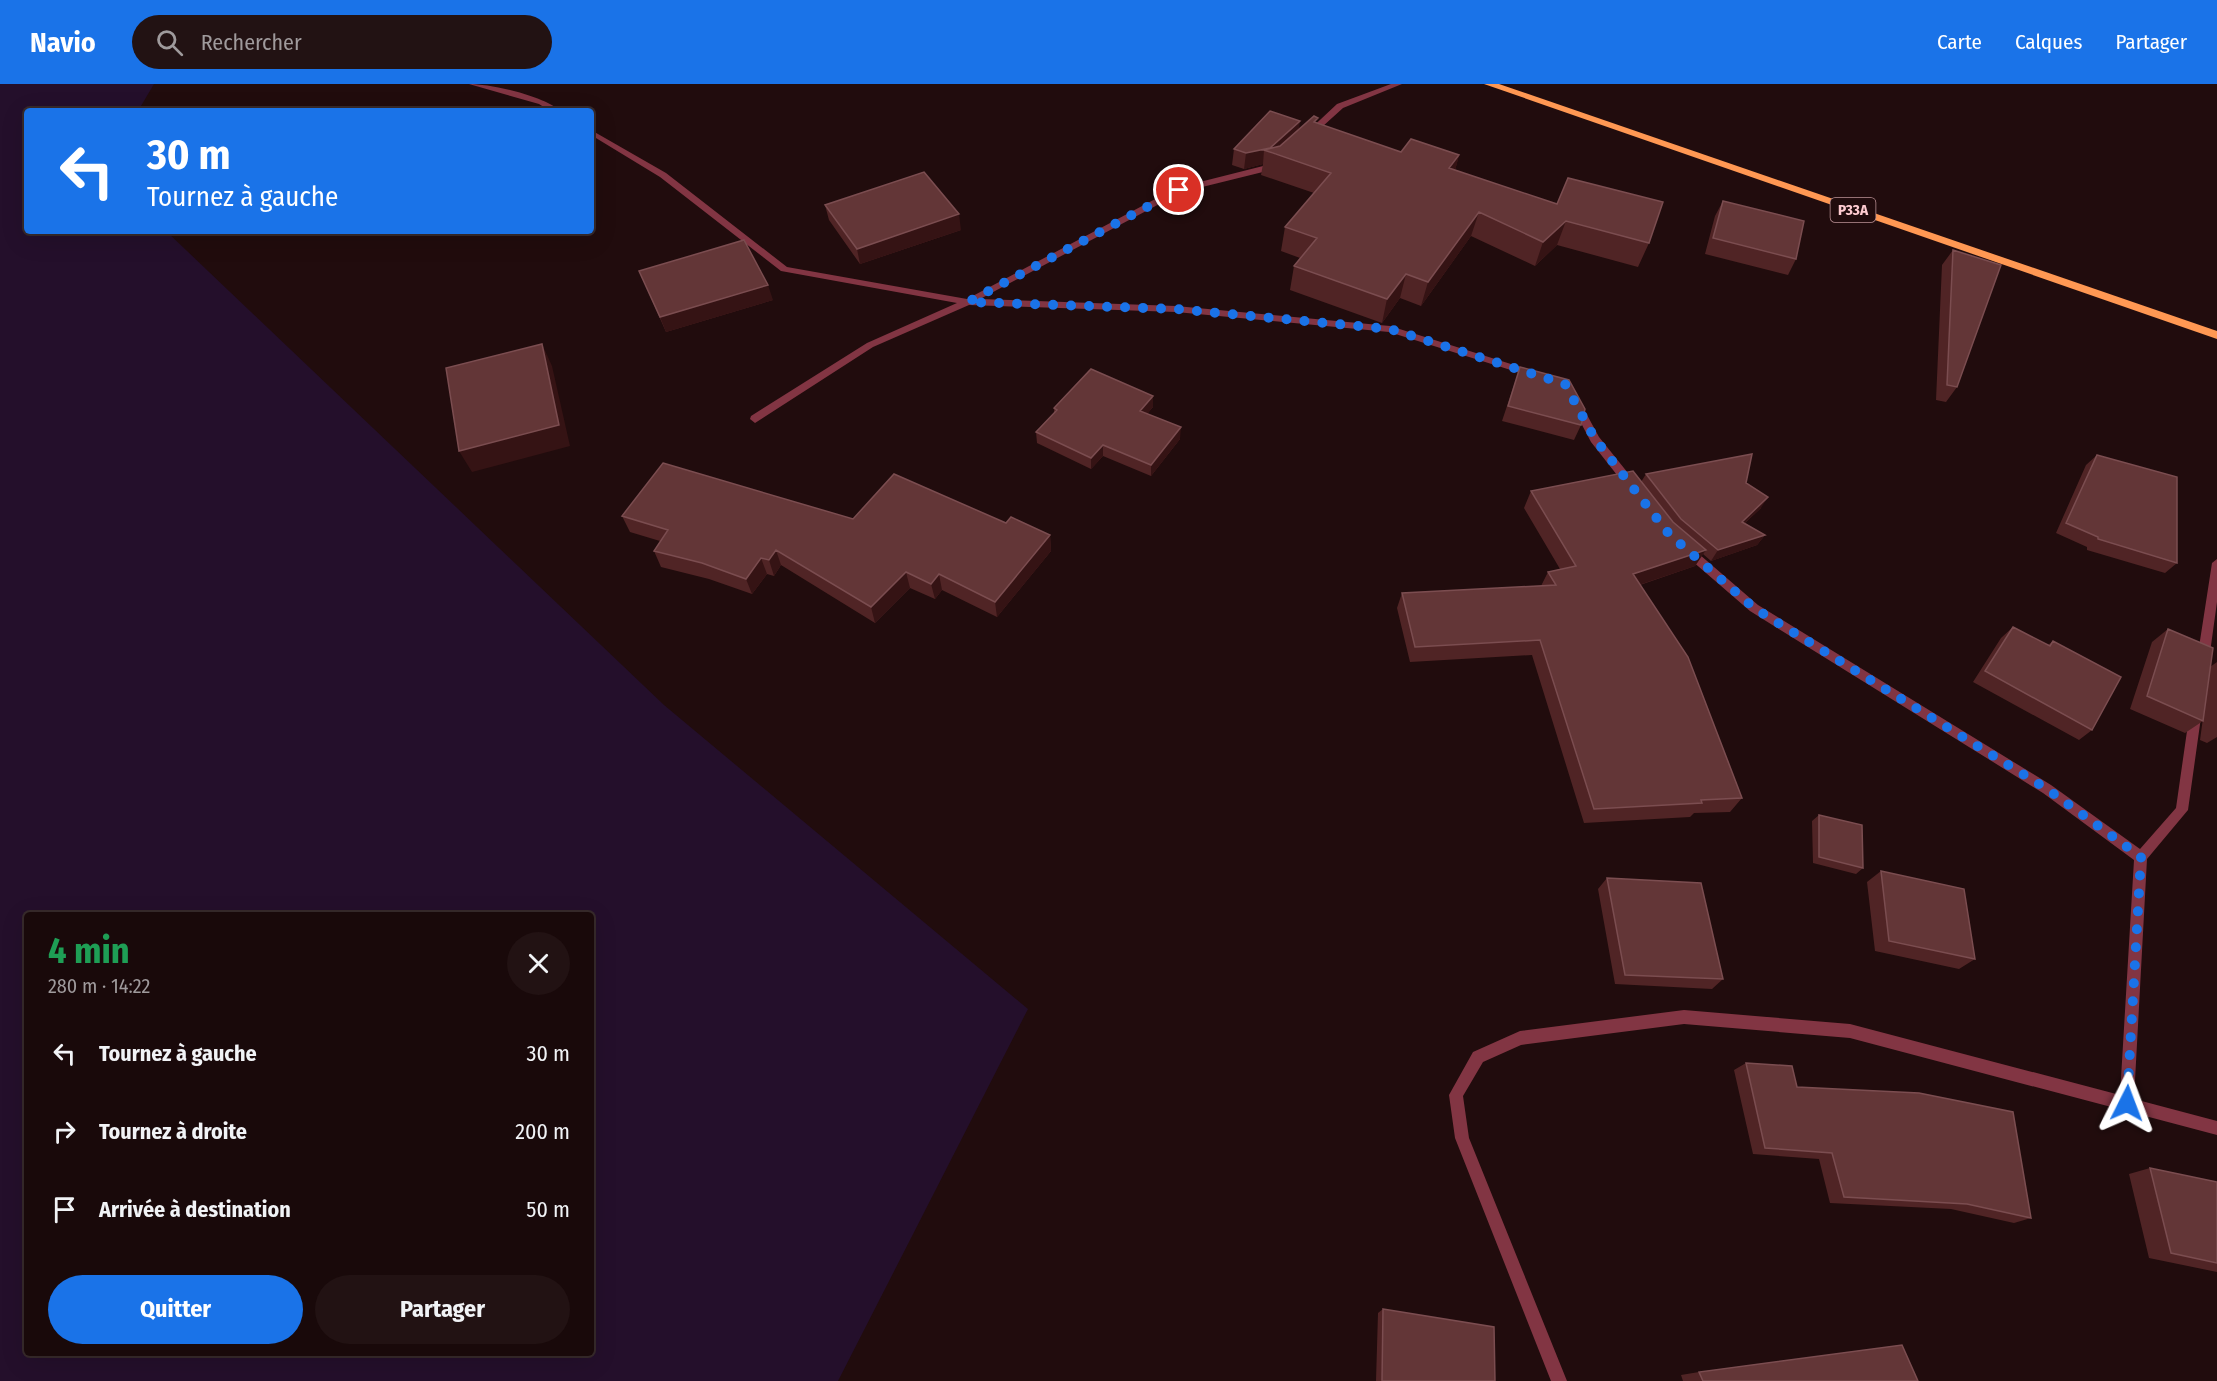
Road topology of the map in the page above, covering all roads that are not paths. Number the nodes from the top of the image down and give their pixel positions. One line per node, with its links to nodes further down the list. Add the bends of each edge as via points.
1 (473, 84): 4 (street, via 542,102)
2 (1398, 84): 6 (street, via 1340,106)
3 (1489, 84): 9 (main road, P33A)
4 (551, 108)
5 (594, 134): 8 (street, via 663,175 783,269)
6 (1298, 144)
7 (1280, 160): 8 (street, via 1272,167 1179,190)
8 (968, 302): 10 (street, via 1176,309 1390,329); 12 (street, via 870,345)
9 (2217, 335)
10 (1543, 377)
11 (1570, 393): 13 (street, via 1595,439)
12 (755, 419)
13 (1642, 499)
14 (1677, 541): 18 (street, via 1754,608 2047,789)
15 (2217, 563): 16 (street)
16 (2202, 669)
17 (2199, 693): 18 (street, via 2182,810)
18 (2141, 857): 19 (street)
19 (2127, 1103): 20 (street); 21 (street, via 1850,1031 1684,1017 1520,1038 1478,1057 1456,1095 1462,1138)
20 (2217, 1128)
21 (1559, 1381)

